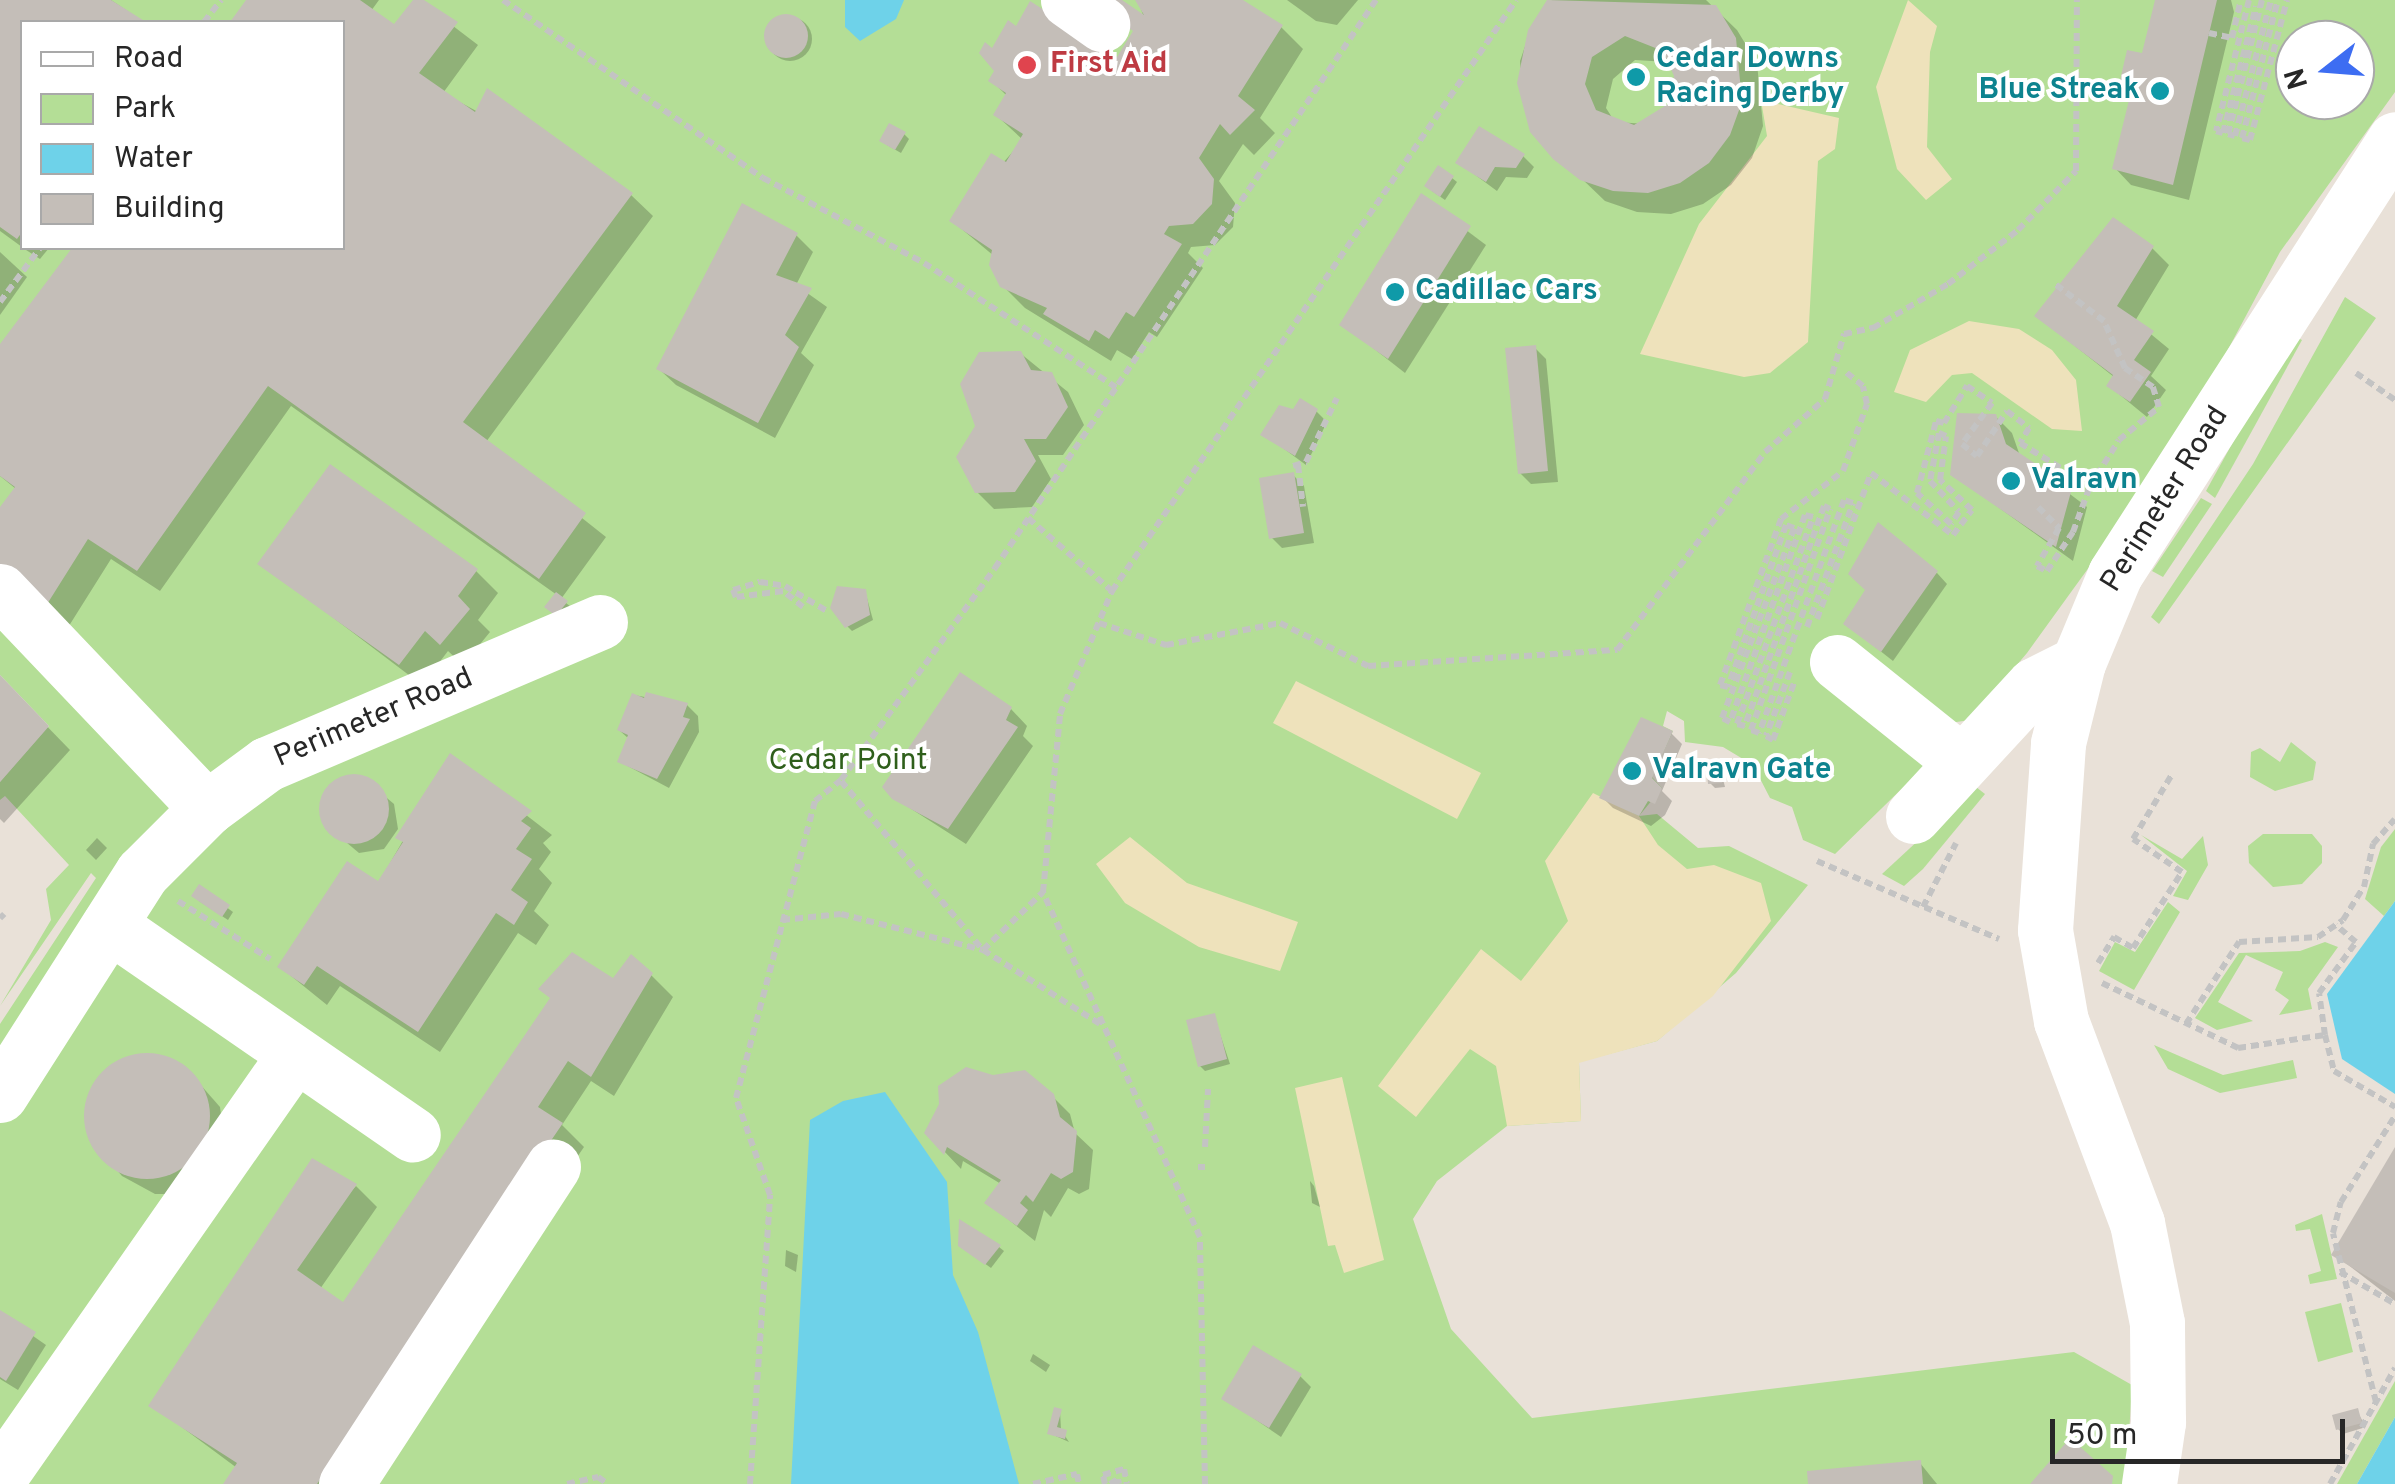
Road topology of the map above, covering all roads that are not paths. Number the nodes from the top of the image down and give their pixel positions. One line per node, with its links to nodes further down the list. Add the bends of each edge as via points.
1 (2395, 139): 5 (street, Perimeter Road, via 2114,574)
2 (0, 591): 7 (street)
3 (600, 622): 7 (street, Perimeter Road, via 267,764)
4 (1816, 655): 6 (street)
5 (2078, 663): 6 (street, via 2034,686); 16 (street, Perimeter Road, via 2048,818 2051,961 2061,1020 2137,1224 2157,1323 2158,1422)
6 (1962, 762): 8 (street)
7 (207, 808): 9 (street, Perimeter Road, via 150,866)
8 (1936, 827)
9 (110, 924): 10 (street); 11 (street, Perimeter Road)
10 (295, 1054): 12 (street); 14 (street)
11 (0, 1094)
12 (413, 1135)
13 (553, 1166): 15 (street)
14 (0, 1476)
15 (346, 1484)
16 (2148, 1484)

